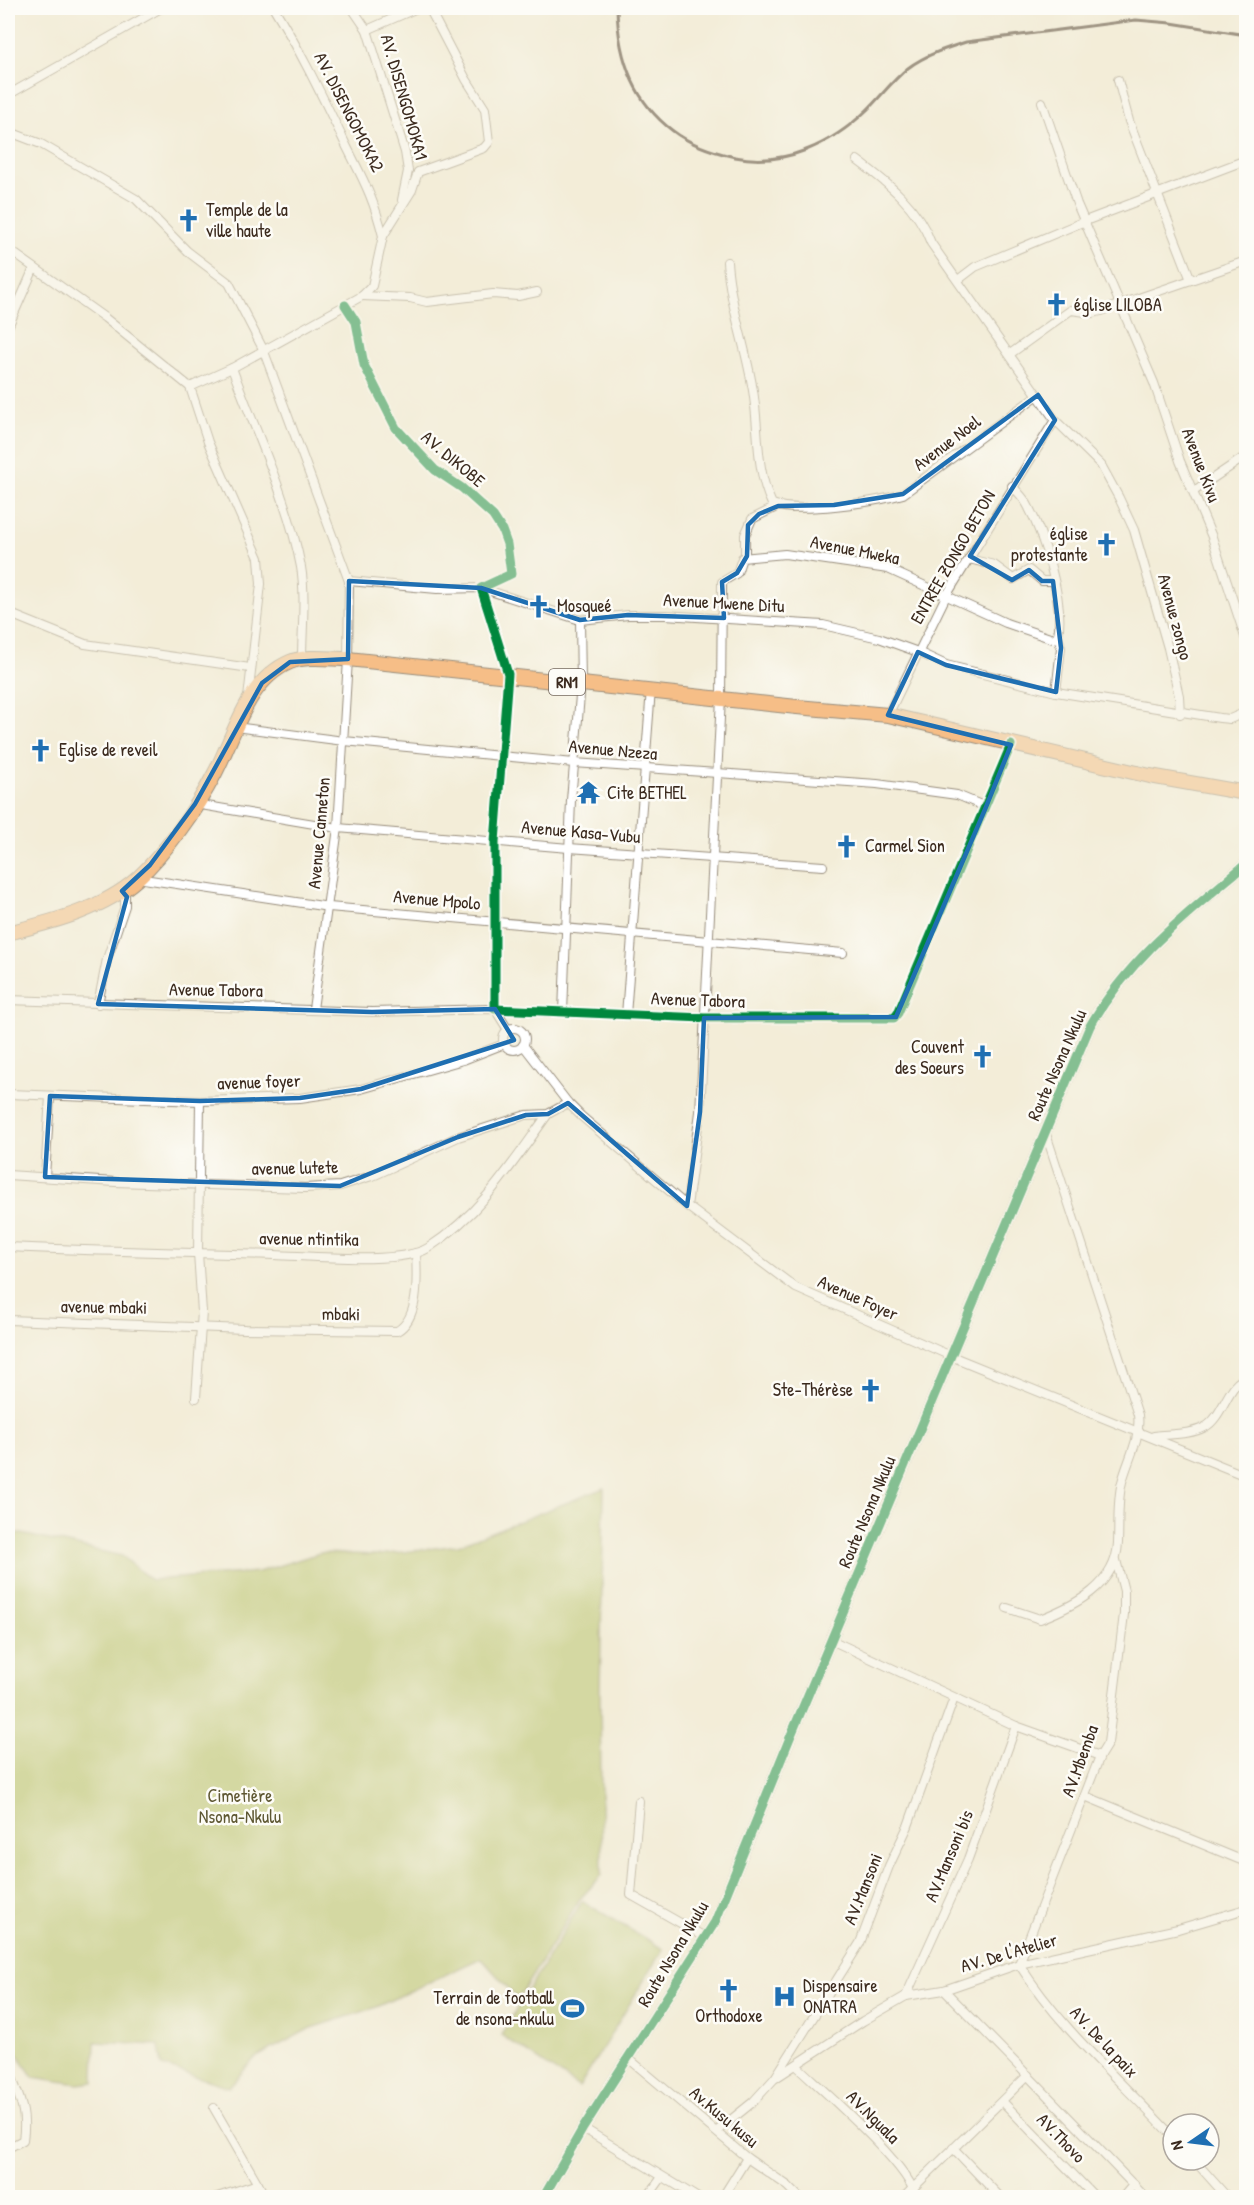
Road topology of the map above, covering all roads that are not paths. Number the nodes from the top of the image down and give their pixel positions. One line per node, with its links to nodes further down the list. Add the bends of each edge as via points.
1 (161, 8): 8 (street)
2 (274, 8): 16 (street, AV. DISENGOMOKA2, via 363,175)
3 (352, 8): 6 (street, AV. DISENGOMOKA1)
4 (417, 8): 6 (street)
5 (429, 8): 14 (street, via 485,109 489,142 484,148 421,169)
6 (367, 30): 14 (street, AV. DISENGOMOKA1, via 408,171)
7 (1118, 80): 13 (street, via 1129,121)
8 (8, 95)
9 (1042, 102): 15 (street, Avenue Kivu)
10 (8, 126): 28 (street, via 15,134 41,144 136,199 187,251 229,283)
11 (857, 160): 21 (street, Avenue zongo, via 896,190 927,229 931,243)
12 (1246, 160): 13 (street)
13 (1158, 193): 15 (street); 22 (street)
14 (399, 207): 16 (street)
15 (1085, 221): 21 (street, via 975,267); 25 (street, Avenue Kivu)
16 (383, 236): 24 (street, via 372,286)
17 (8, 249): 20 (street)
18 (1246, 261): 22 (street)
19 (727, 262): 37 (street, via 732,302 753,386 763,471 772,504)
20 (34, 268): 27 (street); 31 (street, via 105,318)
21 (958, 280): 29 (street, Avenue zongo)
22 (1191, 280): 25 (street)
23 (537, 292): 24 (street, via 428,302)
24 (362, 296): 26 (street)
25 (1121, 303): 29 (street, via 1093,313 1071,310); 36 (street, Avenue Kivu)
26 (345, 305): 28 (street); 42 (street, AV. DIKOBE, via 356,322 364,365 396,428 435,470 481,504 502,530 511,574)
27 (8, 327)
28 (263, 350): 30 (street); 41 (street)
29 (1010, 354): 32 (street, Avenue zongo)
30 (232, 368): 31 (street); 50 (street, via 301,567)
31 (190, 387): 52 (street, via 208,442 259,558 260,601)
32 (1038, 395): 33 (street, Avenue zongo); 37 (street, Avenue Noel, via 911,490 868,501)
33 (1055, 420): 35 (street, ENTREE ZONGO BETON); 60 (street, Avenue zongo, via 1101,465 1134,530 1168,648)
34 (1246, 456): 36 (street)
35 (1012, 486): 39 (street, ENTREE ZONGO BETON); 40 (street, via 1033,516)
36 (1194, 491): 48 (street, Avenue Kivu)
37 (778, 506): 38 (street, via 752,519 745,535)
38 (747, 556): 43 (street, Avenue Mweka, via 785,554 888,569); 45 (street, via 737,573 722,582)
39 (969, 559): 40 (street, via 994,565 1013,579 1029,570 1042,581); 43 (street, ENTREE ZONGO BETON)
40 (1053, 580): 47 (street, via 1059,618)
41 (349, 581): 42 (street, via 437,589); 51 (street, Avenue Canneton)
42 (481, 588): 46 (street); 53 (street)
43 (946, 596): 47 (street, Avenue Mweka, via 1006,623); 49 (street, ENTREE ZONGO BETON)
44 (8, 613): 52 (street, via 85,644)
45 (724, 618): 46 (street, Avenue Mwene Ditu, via 628,615); 49 (street, Avenue Mwene Ditu, via 823,625); 57 (street)
46 (580, 620): 54 (street)
47 (1054, 637): 56 (street, via 1061,648)
48 (1246, 640)
49 (918, 652): 56 (street, Avenue Mwene Ditu, via 946,665); 61 (street, ENTREE ZONGO BETON)
50 (302, 659): 51 (highway, RN1); 58 (highway, RN1, via 275,671)
51 (348, 659): 53 (highway, RN1); 63 (street, Avenue Canneton)
52 (250, 668): 58 (street)
53 (508, 674): 54 (highway, RN1); 65 (street)
54 (581, 684): 55 (highway, RN1); 66 (street)
55 (651, 689): 57 (highway, RN1); 67 (street)
56 (1056, 692): 60 (street, Avenue Mwene Ditu)
57 (721, 698): 61 (highway, RN1); 68 (street)
58 (248, 702): 62 (highway, RN1)
59 (1246, 712): 60 (street, Avenue Mwene Ditu, via 1225,719)
60 (1180, 714)
61 (888, 715): 64 (highway, RN1)
62 (235, 727): 63 (street, Avenue Nzeza); 70 (highway, RN1, via 215,773)
63 (344, 741): 65 (street, Avenue Nzeza); 72 (street, Avenue Canneton)
64 (1011, 745): 69 (highway, RN1); 71 (street)
65 (501, 756): 66 (street, Avenue Nzeza); 73 (street)
66 (574, 763): 67 (street, Avenue Nzeza); 74 (street)
67 (644, 769): 68 (street, Avenue Nzeza); 75 (street)
68 (717, 775): 71 (street, Avenue Nzeza, via 889,785 957,795); 76 (street)
69 (1246, 793)
70 (195, 804): 72 (street, Avenue Kasa-Vubu); 79 (highway, RN1)
71 (986, 807): 94 (street, Avenue Tabora, via 898,1013 890,1019)
72 (338, 828): 73 (street, Avenue Kasa-Vubu); 81 (street, Avenue Canneton)
73 (495, 842): 74 (street, Avenue Kasa-Vubu); 82 (street)
74 (569, 848): 75 (street, Avenue Kasa-Vubu); 83 (street)
75 (638, 854): 76 (street, Avenue Kasa-Vubu); 85 (street)
76 (713, 860): 78 (street, Avenue Kasa-Vubu); 86 (street)
77 (1246, 864): 103 (street, Route Nsona Nkulu, via 1154,942 1125,974 1090,1026)
78 (823, 866)
79 (137, 878): 80 (highway, RN1); 81 (street, Avenue Mpolo)
80 (122, 891): 84 (highway, RN1, via 87,908); 89 (street, via 125,906 108,954)
81 (329, 907): 82 (street, Avenue Mpolo); 90 (street, Avenue Canneton)
82 (493, 921): 83 (street, Avenue Mpolo); 91 (street)
83 (566, 927): 85 (street, Avenue Mpolo); 92 (street)
84 (8, 933)
85 (632, 933): 86 (street, Avenue Mpolo); 93 (street)
86 (708, 940): 87 (street, Avenue Mpolo); 94 (street)
87 (843, 953)
88 (8, 1000): 89 (street, Avenue Tabora)
89 (98, 1004): 90 (street, Avenue Tabora)
90 (314, 1009): 91 (street, Avenue Tabora)
91 (495, 1009): 92 (street, Avenue Tabora); 95 (street)
92 (563, 1013): 93 (street, Avenue Tabora)
93 (626, 1015): 94 (street, Avenue Tabora)
94 (704, 1018): 107 (street, via 700,1112)
95 (508, 1030): 96 (street); 97 (street, via 522,1031)
96 (504, 1044): 97 (street, via 513,1050); 100 (street, avenue foyer, via 361,1089 300,1098)
97 (523, 1045): 101 (street, Avenue Foyer)
98 (8, 1094): 99 (street, avenue foyer)
99 (50, 1096): 100 (street, avenue foyer); 105 (street)
100 (200, 1101): 106 (street)
101 (568, 1103): 102 (street, avenue lutete); 107 (street, Avenue Foyer)
102 (548, 1114): 106 (street, avenue lutete, via 526,1115 458,1137 375,1175 340,1186); 110 (street, avenue ntintika, via 501,1180 467,1219)
103 (1045, 1131): 113 (street, Route Nsona Nkulu); 116 (street, via 1138,1415)
104 (8, 1175): 105 (street, avenue lutete)
105 (45, 1177): 106 (street, avenue lutete)
106 (198, 1183): 109 (street)
107 (687, 1206): 113 (street, Avenue Foyer, via 796,1288)
108 (8, 1247): 109 (street, avenue ntintika)
109 (198, 1253): 110 (street, avenue ntintika, via 364,1257); 112 (street, via 202,1312)
110 (416, 1253): 112 (street, mbaki, via 412,1311 405,1326 397,1330)
111 (8, 1320): 112 (street, avenue mbaki)
112 (199, 1326): 115 (street)
113 (951, 1356): 116 (street, Avenue Foyer); 121 (street, Route Nsona Nkulu)
114 (1246, 1379): 117 (street, via 1235,1384 1224,1407 1205,1428)
115 (196, 1398)
116 (1140, 1432): 117 (street, Avenue Foyer); 119 (street, via 1121,1485)
117 (1151, 1436): 118 (street, Avenue Foyer)
118 (1246, 1476)
119 (1116, 1560): 120 (street, via 1095,1590 1054,1614 1040,1619); 124 (street, AV.Mbemba, via 1124,1591 1124,1614 1108,1743)
120 (1007, 1608)
121 (831, 1640): 122 (street); 129 (street, Route Nsona Nkulu, via 727,1893)
122 (954, 1698): 123 (street); 137 (street, AV.Mansoni, via 860,1943)
123 (1016, 1726): 124 (street); 132 (street, AV.Mansoni bis, via 968,1859)
124 (1100, 1756): 125 (street, AV.Mbemba)
125 (1085, 1796): 127 (street); 130 (street, AV.Mbemba)
126 (639, 1801): 129 (street, via 631,1895)
127 (1246, 1862)
128 (1246, 1909): 130 (street, AV. De l'Atelier, via 1178,1929)
129 (705, 1937): 133 (street, Route Nsona Nkulu)
130 (1019, 1964): 131 (street, AV. De l'Atelier); 140 (street, AV. De la paix, via 1042,1999 1092,2056)
131 (944, 1990): 132 (street, AV. De l'Atelier); 136 (street)
132 (906, 1996): 135 (street, AV. De l'Atelier)
133 (628, 2058): 141 (street, Route Nsona Nkulu); 142 (street, Av.Kusu kusu)
134 (8, 2065): 143 (street, via 22,2100 24,2129 23,2140)
135 (796, 2066): 137 (street, AV. De l'Atelier); 150 (street, AV.Nguala, via 879,2146)
136 (1028, 2075): 138 (street); 149 (street)
137 (774, 2079): 142 (street)
138 (1002, 2101): 144 (street); 162 (street, AV.Thovo)
139 (214, 2108): 148 (street)
140 (1161, 2125)
141 (583, 2128): 147 (street); 154 (street, Route Nsona Nkulu)
142 (717, 2131): 145 (street, Av.Kusu kusu)
143 (8, 2148)
144 (953, 2148): 150 (street); 161 (street)
145 (747, 2158): 157 (street); 158 (street, Av.Kusu kusu)
146 (1205, 2172): 165 (street)
147 (662, 2177): 151 (street); 155 (street)
148 (258, 2184): 152 (street); 153 (street)
149 (1134, 2184): 163 (street); 164 (street)
150 (914, 2186): 159 (street); 160 (street)
151 (686, 2195): 156 (street)
152 (214, 2198)
153 (266, 2198)
154 (543, 2198)
155 (647, 2198)
156 (698, 2198)
157 (722, 2198)
158 (800, 2198)
159 (903, 2198)
160 (916, 2198)
161 (1000, 2198)
162 (1096, 2198)
163 (1122, 2198)
164 (1146, 2198)
165 (1228, 2198)

